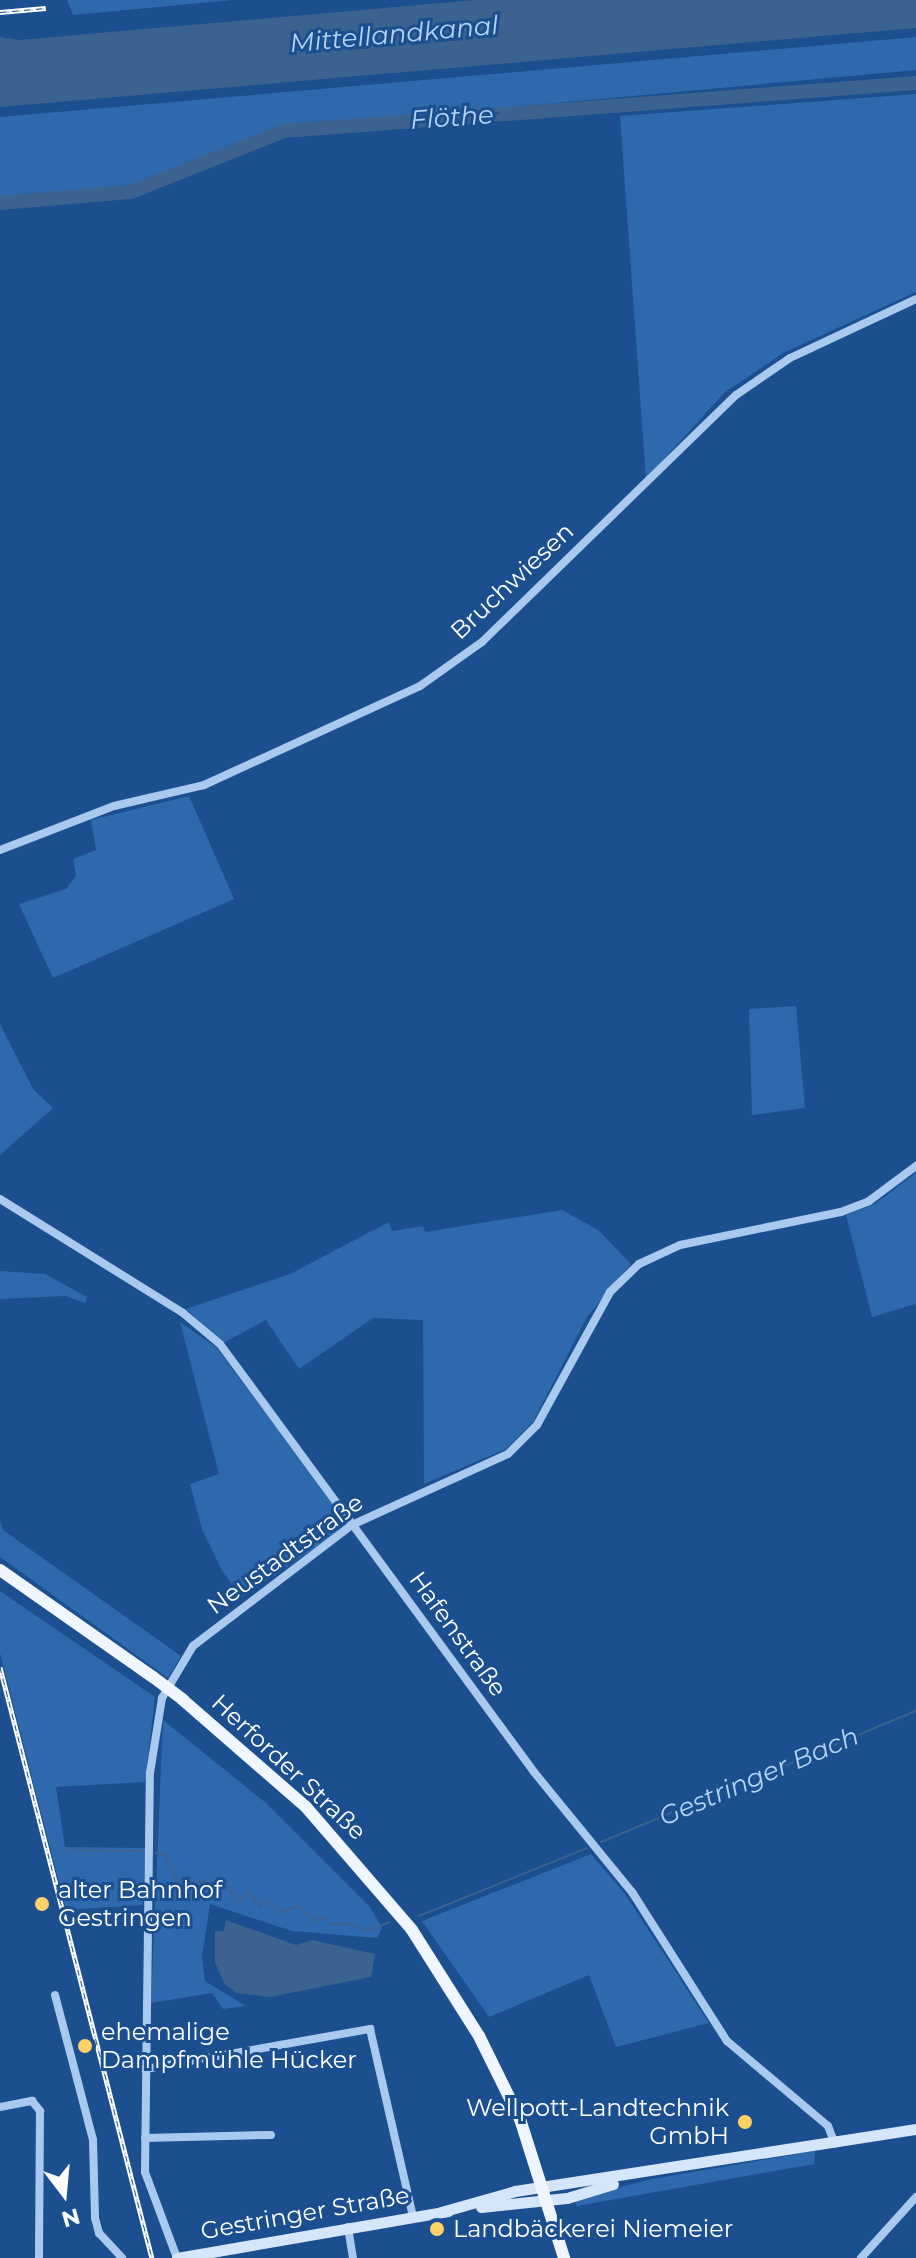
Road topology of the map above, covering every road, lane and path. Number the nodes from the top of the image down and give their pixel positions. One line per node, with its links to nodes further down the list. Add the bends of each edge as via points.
1 (916, 299): 2 (street, Bruchwiesen, via 790,358 736,395 482,642 420,686 204,785 114,806)
2 (0, 850)
3 (916, 1166): 5 (street, Neustadtstraße, via 869,1201 841,1212 680,1245 639,1264 610,1292 543,1416 508,1454)
4 (0, 1199): 5 (street, Hafenstraße, via 183,1313 220,1344)
5 (352, 1525): 8 (street, Neustadtstraße, via 193,1646 162,1698 150,1773); 13 (street, Hafenstraße, via 534,1772 632,1892 727,2041 828,2126)
6 (0, 1570): 15 (main road, Herforder Straße, bridge, via 183,1700 306,1807 412,1930 479,2036 520,2119)
7 (55, 1995): 23 (street, via 93,2140 95,2218 99,2233)
8 (145, 2069): 12 (street, Neustadtstraße); 19 (street, via 370,2029)
9 (0, 2107): 22 (street, via 32,2101 40,2111)
10 (916, 2129): 13 (main road, Gestringer Straße)
11 (271, 2135): 12 (street)
12 (145, 2138): 24 (street, Neustadtstraße, via 149,2189)
13 (835, 2144): 14 (main road, Gestringer Straße)
14 (644, 2174): 15 (main road, Gestringer Straße); 17 (main road, Gestringer Straße)
15 (544, 2187): 17 (main road, Herforder Straße); 18 (main road, Gestringer Straße)
16 (916, 2197): 27 (street)
17 (548, 2201): 18 (main road, Gestringer Straße); 26 (main road, Herforder Straße)
18 (441, 2212): 19 (main road, Gestringer Straße)
19 (413, 2216): 20 (main road, Gestringer Straße)
20 (348, 2227): 21 (main road, Gestringer Straße); 25 (street)
21 (245, 2252): 24 (main road, Gestringer Straße)
22 (39, 2258)
23 (122, 2258)
24 (177, 2258)
25 (353, 2258)
26 (564, 2258)
27 (861, 2258)

